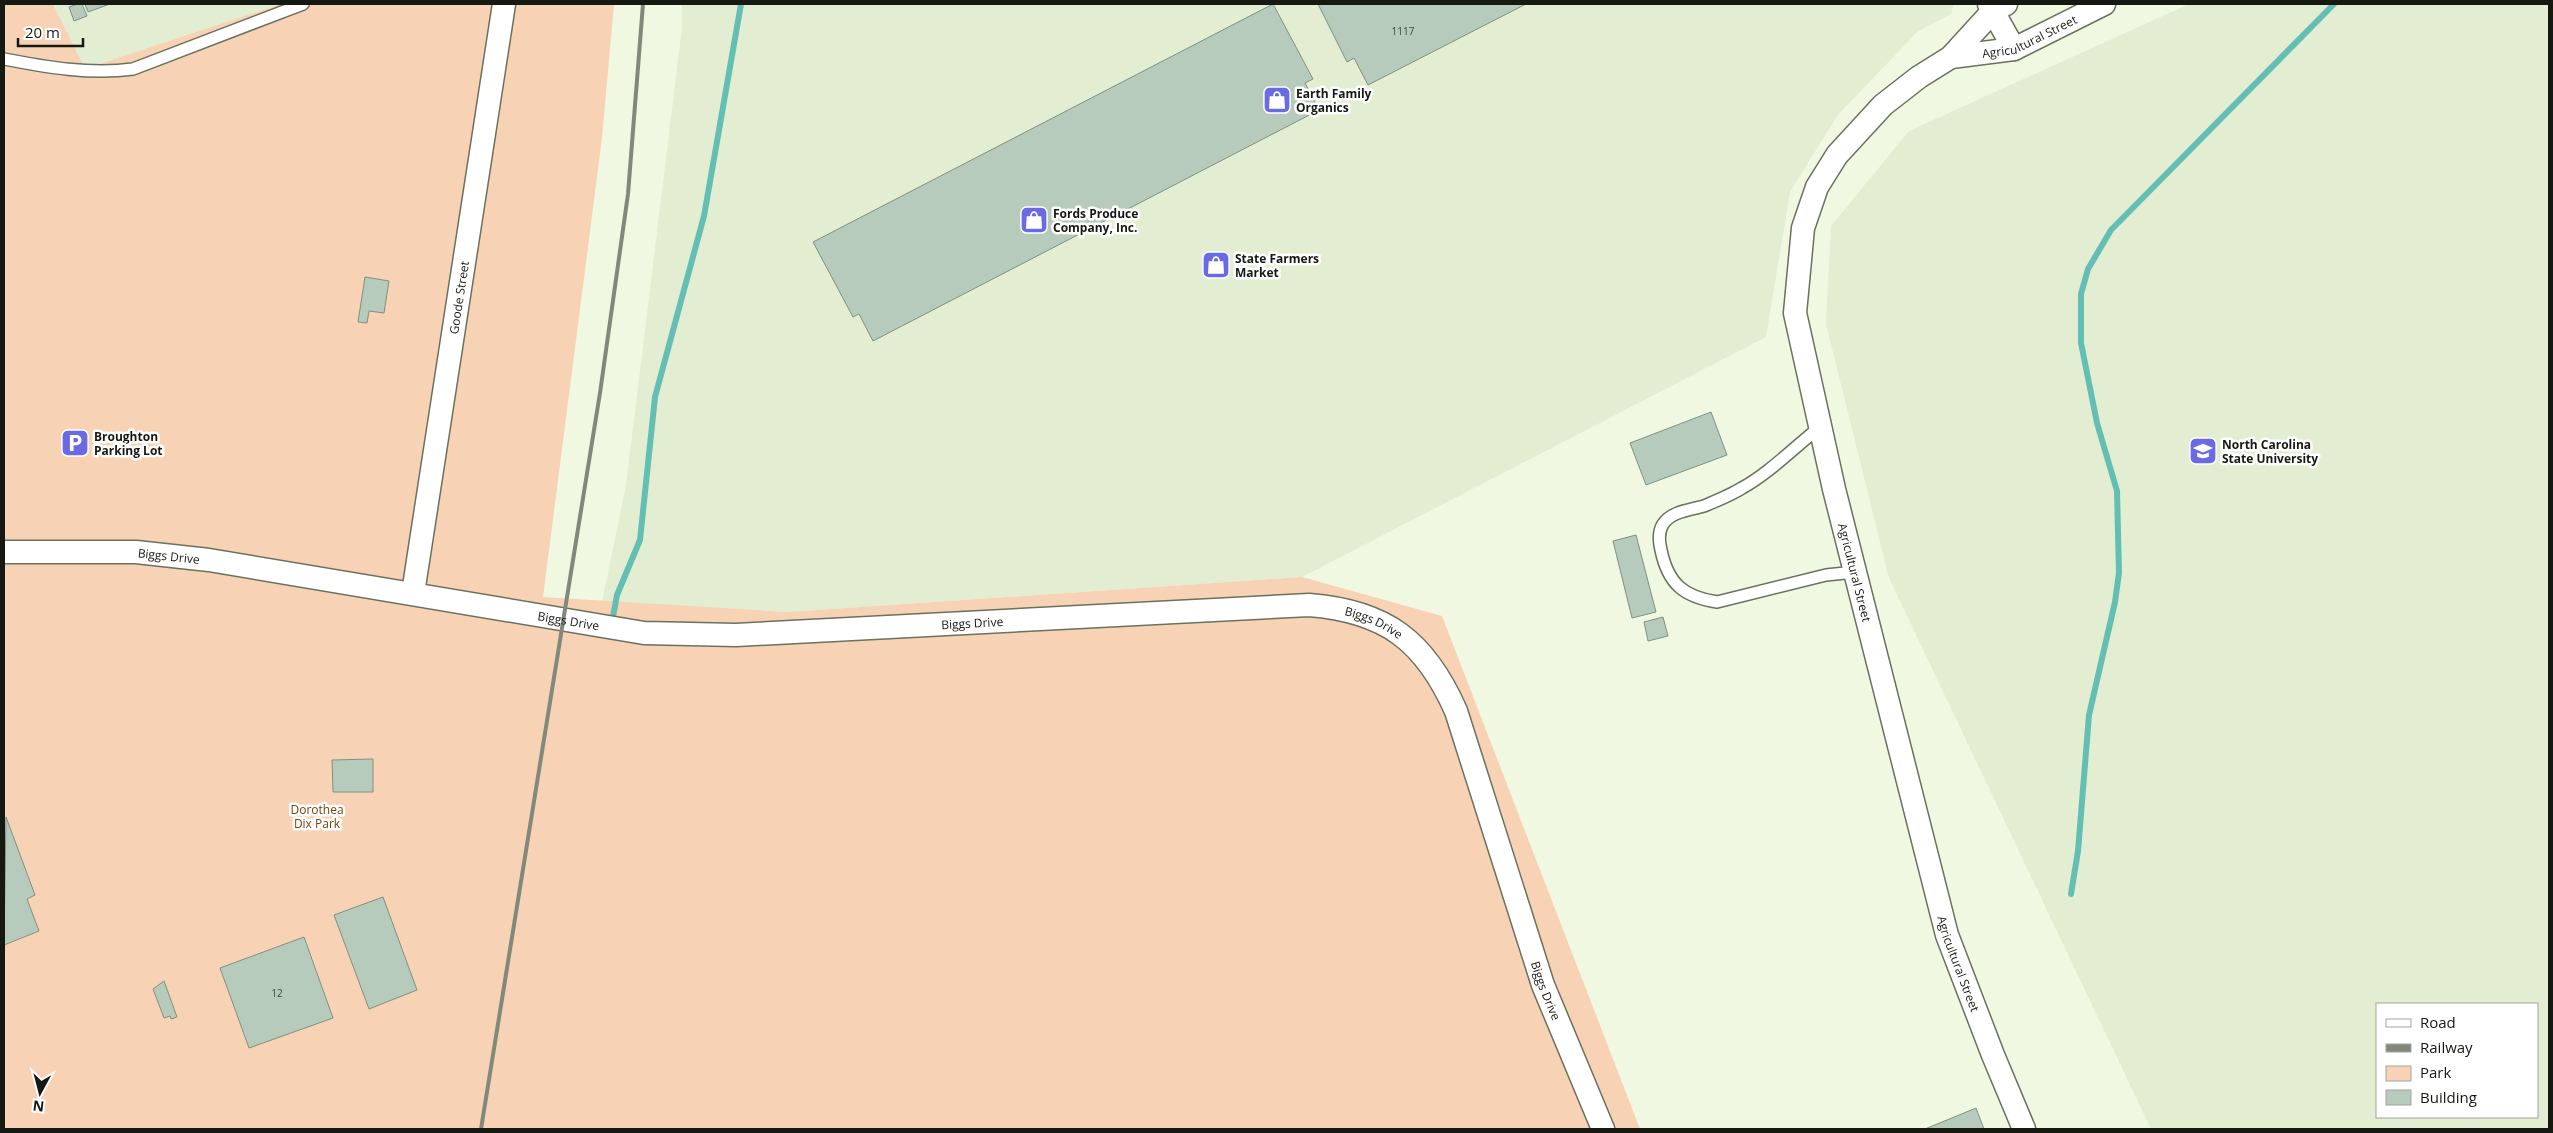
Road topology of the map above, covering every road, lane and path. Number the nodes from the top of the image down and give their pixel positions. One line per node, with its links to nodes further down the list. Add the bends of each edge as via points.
1 (504, 4): 11 (street, Goode Street)
2 (2104, 4): 5 (street, Agricultural Street)
3 (295, 5): 7 (lane, via 133,69 94,71)
4 (1996, 6): 5 (street); 6 (street, Agricultural Street)
5 (2014, 49): 6 (street, Agricultural Street)
6 (1951, 57): 8 (street, Agricultural Street, via 1882,105 1837,155 1818,187 1803,228 1795,313)
7 (4, 59)
8 (1820, 427): 10 (street, Agricultural Street); 10 (lane, via 1743,488 1705,505 1676,513 1663,525 1659,539 1662,556 1670,578 1683,591 1700,600 1717,602 1826,575)
9 (4, 552): 11 (street, Biggs Drive, via 136,552 209,560)
10 (1855, 572): 13 (street, Agricultural Street, via 1947,935)
11 (413, 593): 12 (street, Biggs Drive, via 644,633 688,635 754,635 1309,605 1352,611 1388,625 1432,664 1452,703 1543,984)
12 (1603, 1129)
13 (2024, 1129)

